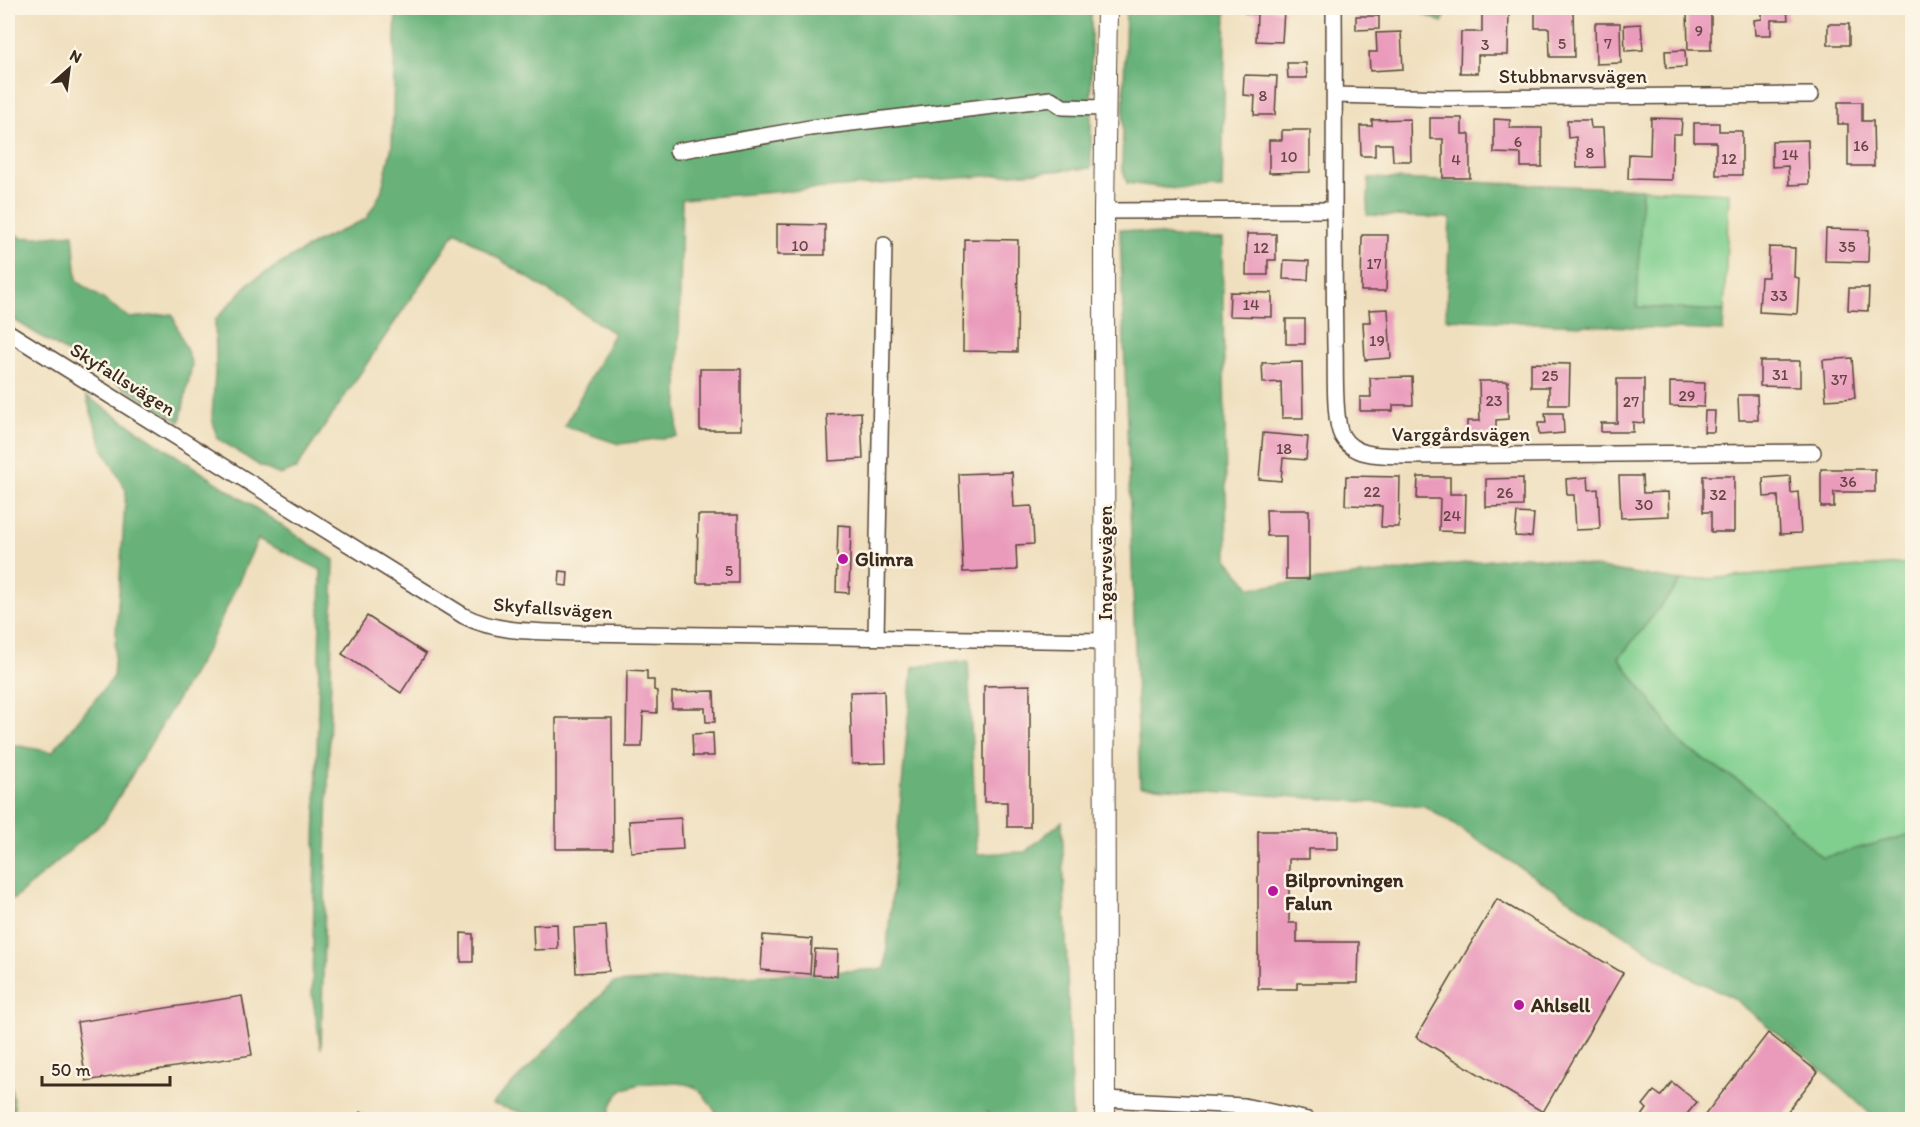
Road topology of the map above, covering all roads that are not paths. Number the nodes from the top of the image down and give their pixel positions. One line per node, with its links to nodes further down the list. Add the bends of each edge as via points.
1 (1107, 8): 5 (street, Ingarvsvägen)
2 (1334, 8): 3 (street, Varggårdsvägen)
3 (1335, 95): 4 (street, Stubbnarvsvägen); 7 (street, Varggårdsvägen)
4 (1811, 96)
5 (1105, 108): 6 (street, via 1063,107 1051,99 810,128); 8 (street, Ingarvsvägen)
6 (677, 151)
7 (1334, 210): 8 (street); 11 (street, Varggårdsvägen, via 1336,398 1342,437 1352,447 1374,454 1409,456)
8 (1104, 211): 13 (street, Ingarvsvägen)
9 (884, 245): 12 (street)
10 (8, 332): 12 (street, Skyfallsvägen, via 476,622 508,629 579,633)
11 (1813, 452)
12 (876, 637): 13 (street, Skyfallsvägen)
13 (1105, 641): 14 (street, Ingarvsvägen)
14 (1106, 1099): 15 (street, Ingarvsvägen); 16 (street, via 1244,1106)
15 (1106, 1119)
16 (1308, 1119)

